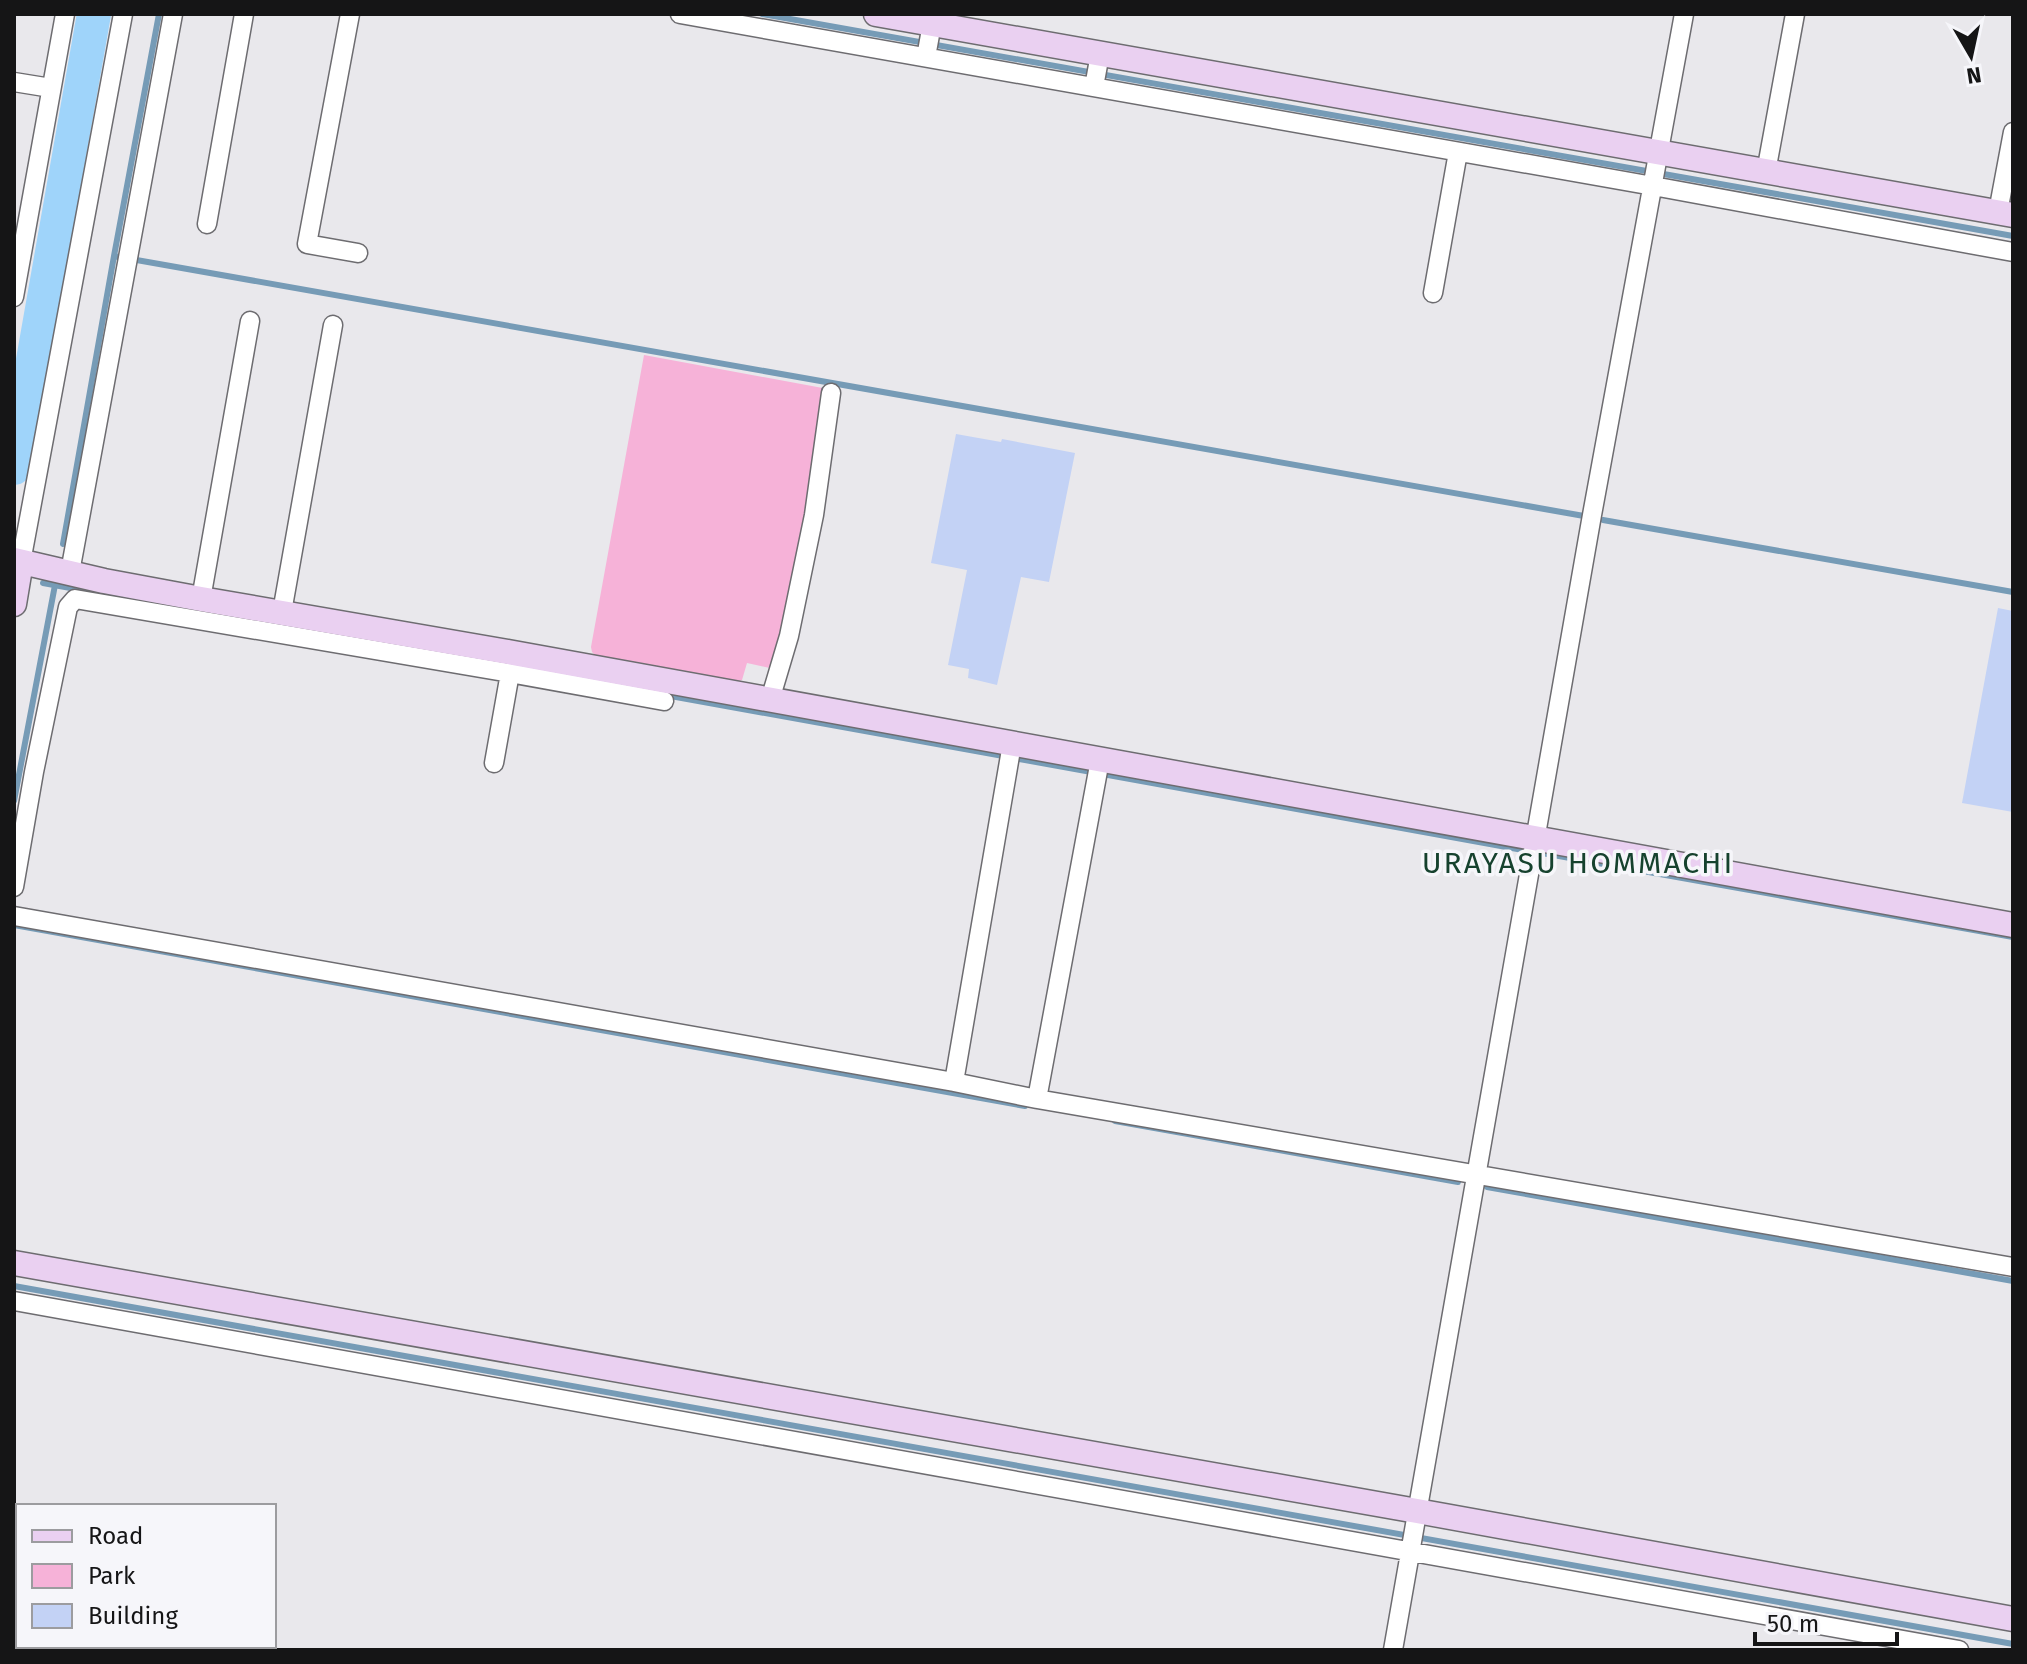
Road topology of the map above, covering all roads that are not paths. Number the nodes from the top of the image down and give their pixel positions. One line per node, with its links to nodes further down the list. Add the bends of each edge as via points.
1 (65, 14): 14 (street)
2 (123, 14): 29 (street)
3 (173, 14): 30 (street)
4 (244, 14): 21 (street)
5 (350, 14): 23 (street, via 307,244)
6 (680, 14): 10 (street)
7 (876, 14): 11 (street)
8 (1684, 14): 18 (street)
9 (1795, 14): 19 (street)
10 (762, 21): 11 (street)
11 (929, 42): 12 (street); 12 (street)
12 (1097, 73): 15 (street); 15 (street)
13 (14, 82): 14 (street)
14 (51, 88): 25 (street)
15 (1243, 98): 17 (street); 17 (street)
16 (2013, 132): 20 (street)
17 (1456, 138): 18 (street); 18 (street); 24 (street)
18 (1655, 171): 19 (street); 22 (street); 42 (street)
19 (1766, 172): 20 (street)
20 (2006, 214)
21 (207, 224)
22 (2013, 252)
23 (358, 253)
24 (1433, 293)
25 (14, 297)
26 (250, 321): 31 (street)
27 (333, 325): 33 (street)
28 (831, 393): 36 (street, via 811,530)
29 (18, 561): 30 (street); 32 (street)
30 (75, 585): 31 (street, via 104,581); 33 (street); 41 (street)
31 (201, 599): 33 (street)
32 (14, 604)
33 (275, 620): 34 (street)
34 (507, 665): 35 (street); 39 (street)
35 (614, 684): 36 (street); 37 (street)
36 (770, 700): 38 (street)
37 (664, 701)
38 (1011, 753): 40 (street); 46 (street)
39 (494, 763)
40 (1098, 769): 42 (street); 47 (street)
41 (25, 770): 43 (street)
42 (1536, 839): 45 (street); 48 (street)
43 (14, 887)
44 (14, 916): 46 (street)
45 (2013, 925)
46 (954, 1082): 47 (street)
47 (1037, 1099): 48 (street)
48 (1477, 1175): 50 (street); 52 (street)
49 (14, 1263): 52 (street)
50 (2013, 1267)
51 (14, 1301): 52 (street)
52 (1413, 1535): 53 (street); 54 (street); 55 (street)
53 (2013, 1619)
54 (1393, 1650)
55 (1959, 1650)

